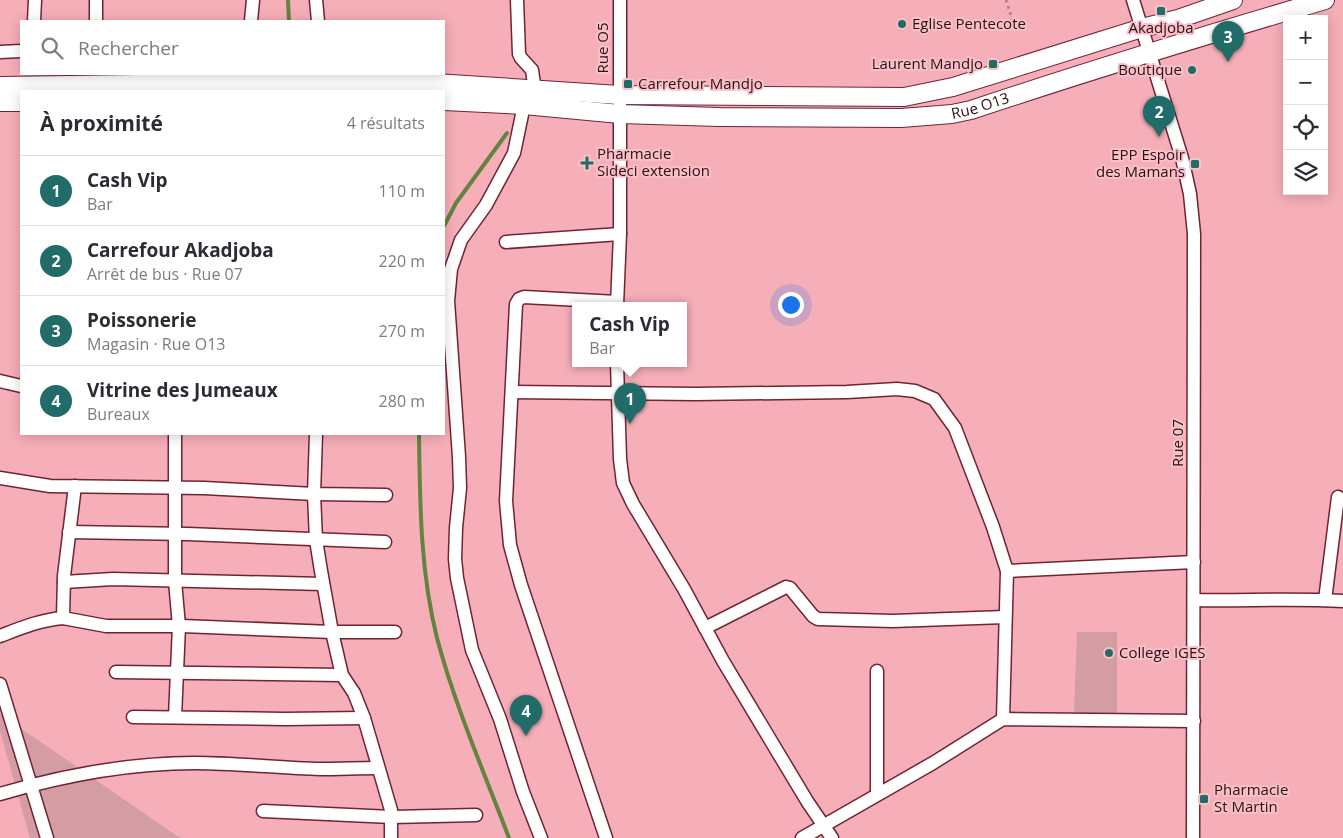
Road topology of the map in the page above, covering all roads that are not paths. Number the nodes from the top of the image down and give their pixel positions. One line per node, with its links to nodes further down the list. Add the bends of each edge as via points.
1 (35, 0): 10 (street)
2 (96, 0): 11 (street)
3 (253, 0): 12 (street)
4 (316, 0): 13 (street)
5 (517, 0): 22 (street, via 519,54 532,70)
6 (620, 0): 23 (street, Rue O5)
7 (1133, 0): 14 (street, Rue 07)
8 (1233, 0): 14 (main road, Rue O13)
9 (1324, 0): 17 (main road, Rue O13)
10 (34, 20)
11 (96, 20)
12 (251, 20)
13 (318, 20)
14 (1142, 28): 17 (street, Rue 07); 23 (main road, Rue O13, via 953,87 904,97)
15 (0, 52): 16 (street)
16 (20, 52)
17 (1149, 54): 28 (main road, Rue O13, via 952,114 832,119); 50 (street, Rue 07, via 1182,158 1194,234)
18 (245, 78): 19 (main road, Rue O13, via 275,82); 20 (main road, Rue O13)
19 (316, 80): 22 (main road, Rue O13)
20 (33, 84): 21 (main road, Rue O13)
21 (0, 86)
22 (535, 90): 23 (main road, Rue O13)
23 (619, 95): 28 (street, Rue O5)
24 (445, 101): 27 (main road, Rue O13)
25 (20, 102): 26 (main road)
26 (0, 103)
27 (524, 105): 28 (main road, Rue O13); 85 (street, via 514,153 486,204 461,240 451,269 448,301 460,457 457,578 472,650 500,719)
28 (620, 114): 29 (street, Rue O5)
29 (620, 234): 30 (street); 32 (street, Rue O5)
30 (506, 242)
31 (590, 302): 36 (street, via 519,299 516,304)
32 (617, 302)
33 (616, 367): 37 (street)
34 (0, 382): 35 (street)
35 (20, 386)
36 (512, 392): 37 (street); 86 (street, via 506,501 510,545 520,585)
37 (616, 393): 51 (street, via 897,389 915,391 934,399 955,428); 61 (street, via 623,483)
38 (175, 435): 42 (street)
39 (316, 435): 43 (street)
40 (0, 478): 41 (street, via 50,486)
41 (75, 486): 42 (street); 46 (street)
42 (176, 488): 43 (street); 47 (street)
43 (314, 494): 44 (street); 48 (street)
44 (386, 495)
45 (1338, 497): 56 (street)
46 (69, 532): 47 (street); 53 (street)
47 (176, 534): 48 (street); 52 (street)
48 (316, 540): 49 (street); 54 (street)
49 (385, 542)
50 (1194, 562): 51 (street); 55 (street, Rue 07)
51 (1007, 571): 58 (street)
52 (175, 581): 53 (street, via 113,579); 54 (street); 60 (street)
53 (64, 582): 59 (street)
54 (323, 584): 62 (street)
55 (1194, 600): 56 (street); 74 (street, Rue 07)
56 (1325, 600): 57 (street)
57 (1343, 601)
58 (1005, 617): 61 (street, via 893,621 818,619 786,587); 73 (street)
59 (63, 618): 60 (street, via 106,626); 64 (street, via 30,624)
60 (179, 626): 62 (street); 67 (street)
61 (705, 628): 82 (street)
62 (332, 632): 63 (street); 68 (street)
63 (395, 632)
64 (0, 636)
65 (877, 671): 78 (street)
66 (116, 672): 67 (street)
67 (176, 673): 68 (street); 71 (street)
68 (342, 675): 72 (street, via 354,692)
69 (0, 684): 76 (street)
70 (133, 716): 71 (street)
71 (175, 717): 72 (street)
72 (364, 718): 75 (street)
73 (1003, 719): 74 (street); 78 (street)
74 (1194, 721): 89 (street, Rue 07)
75 (378, 768): 76 (street, via 320,769 194,763 102,770); 81 (street)
76 (32, 784): 77 (street); 83 (street)
77 (0, 794)
78 (877, 794): 82 (street)
79 (263, 811): 81 (street)
80 (476, 815): 81 (street)
81 (392, 817): 84 (street)
82 (825, 826): 87 (street); 88 (street)
83 (47, 838)
84 (391, 838)
85 (541, 838)
86 (606, 838)
87 (802, 838)
88 (832, 838)
89 (1193, 838)

